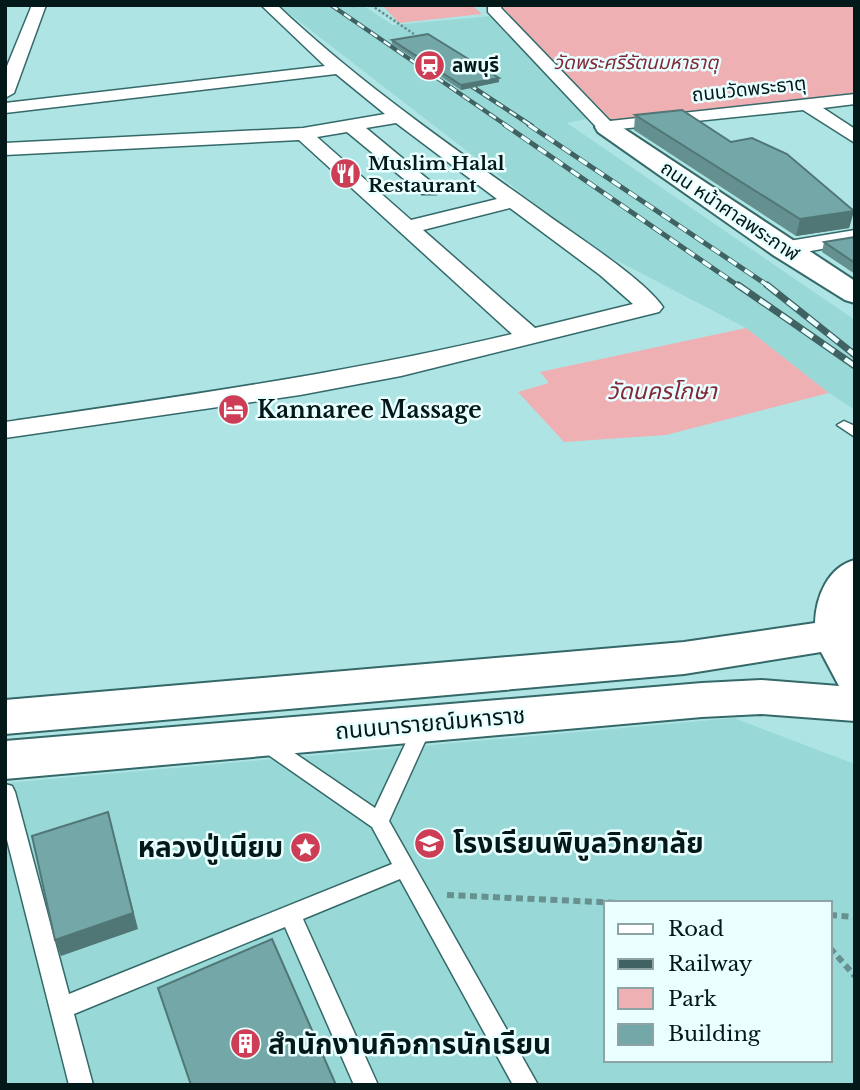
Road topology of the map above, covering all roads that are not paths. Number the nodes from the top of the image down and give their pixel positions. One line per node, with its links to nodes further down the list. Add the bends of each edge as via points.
1 (39, 5): 5 (street)
2 (268, 5): 4 (street)
3 (495, 5): 11 (street, via 493,9)
4 (340, 69): 8 (street); 9 (street)
5 (5, 93)
6 (855, 99): 7 (street, ถนนวัดพระธาตุ)
7 (806, 104): 11 (street, ถนนวัดพระธาตุ); 13 (street)
8 (5, 108)
9 (400, 117): 10 (street); 16 (street)
10 (353, 127): 12 (street); 15 (street)
11 (606, 127): 19 (main road, ถนน หน้าศาลพระกาฬ)
12 (303, 134): 14 (street); 17 (street)
13 (855, 137)
14 (5, 149)
15 (429, 190)
16 (513, 201): 17 (street); 21 (street, via 651,307)
17 (408, 228): 21 (street)
18 (855, 236): 19 (street)
19 (783, 248): 20 (main road, ถนน หน้าศาลพระกาฬ)
20 (855, 294)
21 (530, 337): 22 (street, via 300,387)
22 (5, 430)
23 (855, 573): 24 (main road, via 845,582 835,606)
24 (836, 635): 25 (main road); 27 (main road, ถนนนารายณ์มหาราช, via 684,658)
25 (855, 676)
26 (855, 704): 28 (main road, ถนนนารายณ์มหาราช, via 749,698)
27 (5, 717)
28 (424, 724): 29 (main road, ถนนนารายณ์มหาราช); 32 (lane)
29 (258, 738): 30 (main road, ถนนนารายณ์มหาราช); 32 (lane)
30 (5, 760)
31 (5, 792): 35 (lane)
32 (379, 821): 33 (lane)
33 (405, 868): 34 (lane); 38 (lane)
34 (290, 914): 35 (lane); 37 (lane)
35 (61, 1008): 36 (lane)
36 (81, 1085)
37 (366, 1085)
38 (526, 1085)

